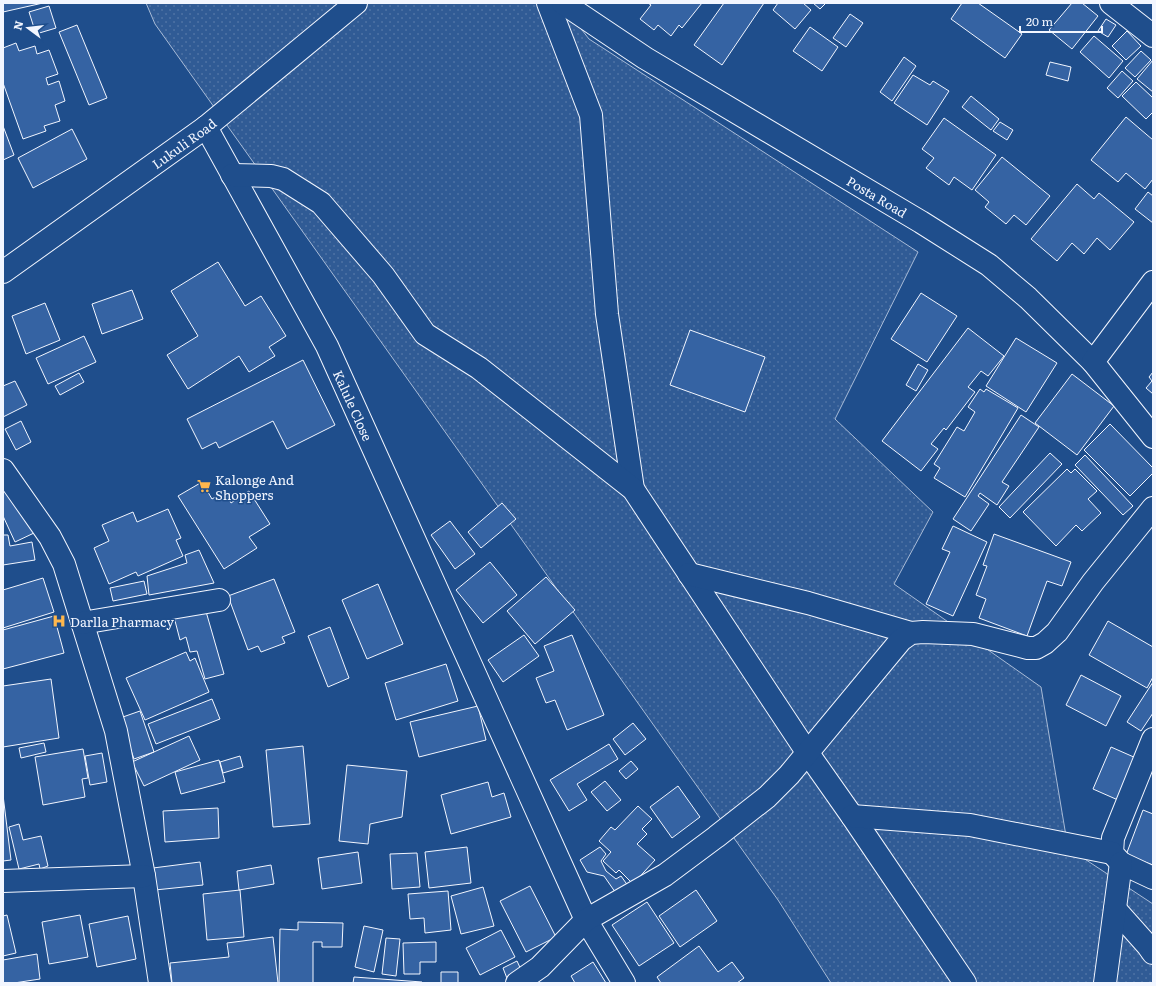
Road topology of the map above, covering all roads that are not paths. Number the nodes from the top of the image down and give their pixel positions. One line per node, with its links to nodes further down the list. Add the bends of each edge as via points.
1 (356, 3): 6 (street, Lukuli Road)
2 (548, 3): 13 (street, via 592,115 607,314)
3 (563, 3): 10 (street, Posta Road, via 645,58 989,265 1028,298)
4 (1111, 3): 5 (street)
5 (1153, 36)
6 (206, 127): 7 (street, Kalule Close); 8 (street, Lukuli Road)
7 (232, 175): 13 (street, via 271,176 283,179 321,203 383,275 424,334 479,368); 27 (street, Kalule Close, via 327,346)
8 (3, 272)
9 (1153, 282): 10 (street)
10 (1093, 362): 11 (street, Posta Road)
11 (1153, 437)
12 (3, 470): 17 (street, via 58,551)
13 (633, 489): 15 (street)
14 (1153, 508): 18 (street, via 1093,582 1058,632 1036,648 973,634)
15 (689, 574): 18 (street, via 808,603); 20 (street)
16 (219, 600): 17 (street)
17 (82, 623): 23 (street, via 116,732)
18 (911, 634): 20 (street, via 901,640)
19 (1153, 739): 22 (street, via 1112,838)
20 (807, 752): 21 (street); 27 (street, via 767,797 716,837 665,875)
21 (852, 816): 22 (street, via 970,825); 32 (street)
22 (1116, 858): 24 (street); 26 (street)
23 (144, 876): 25 (street); 29 (street)
24 (1153, 878)
25 (3, 881)
26 (1115, 909): 28 (street); 33 (street)
27 (586, 920): 30 (street, via 540,967); 31 (street, Kalule Close)
28 (1153, 952)
29 (160, 983)
30 (517, 983)
31 (624, 983)
32 (965, 983)
33 (1105, 983)

